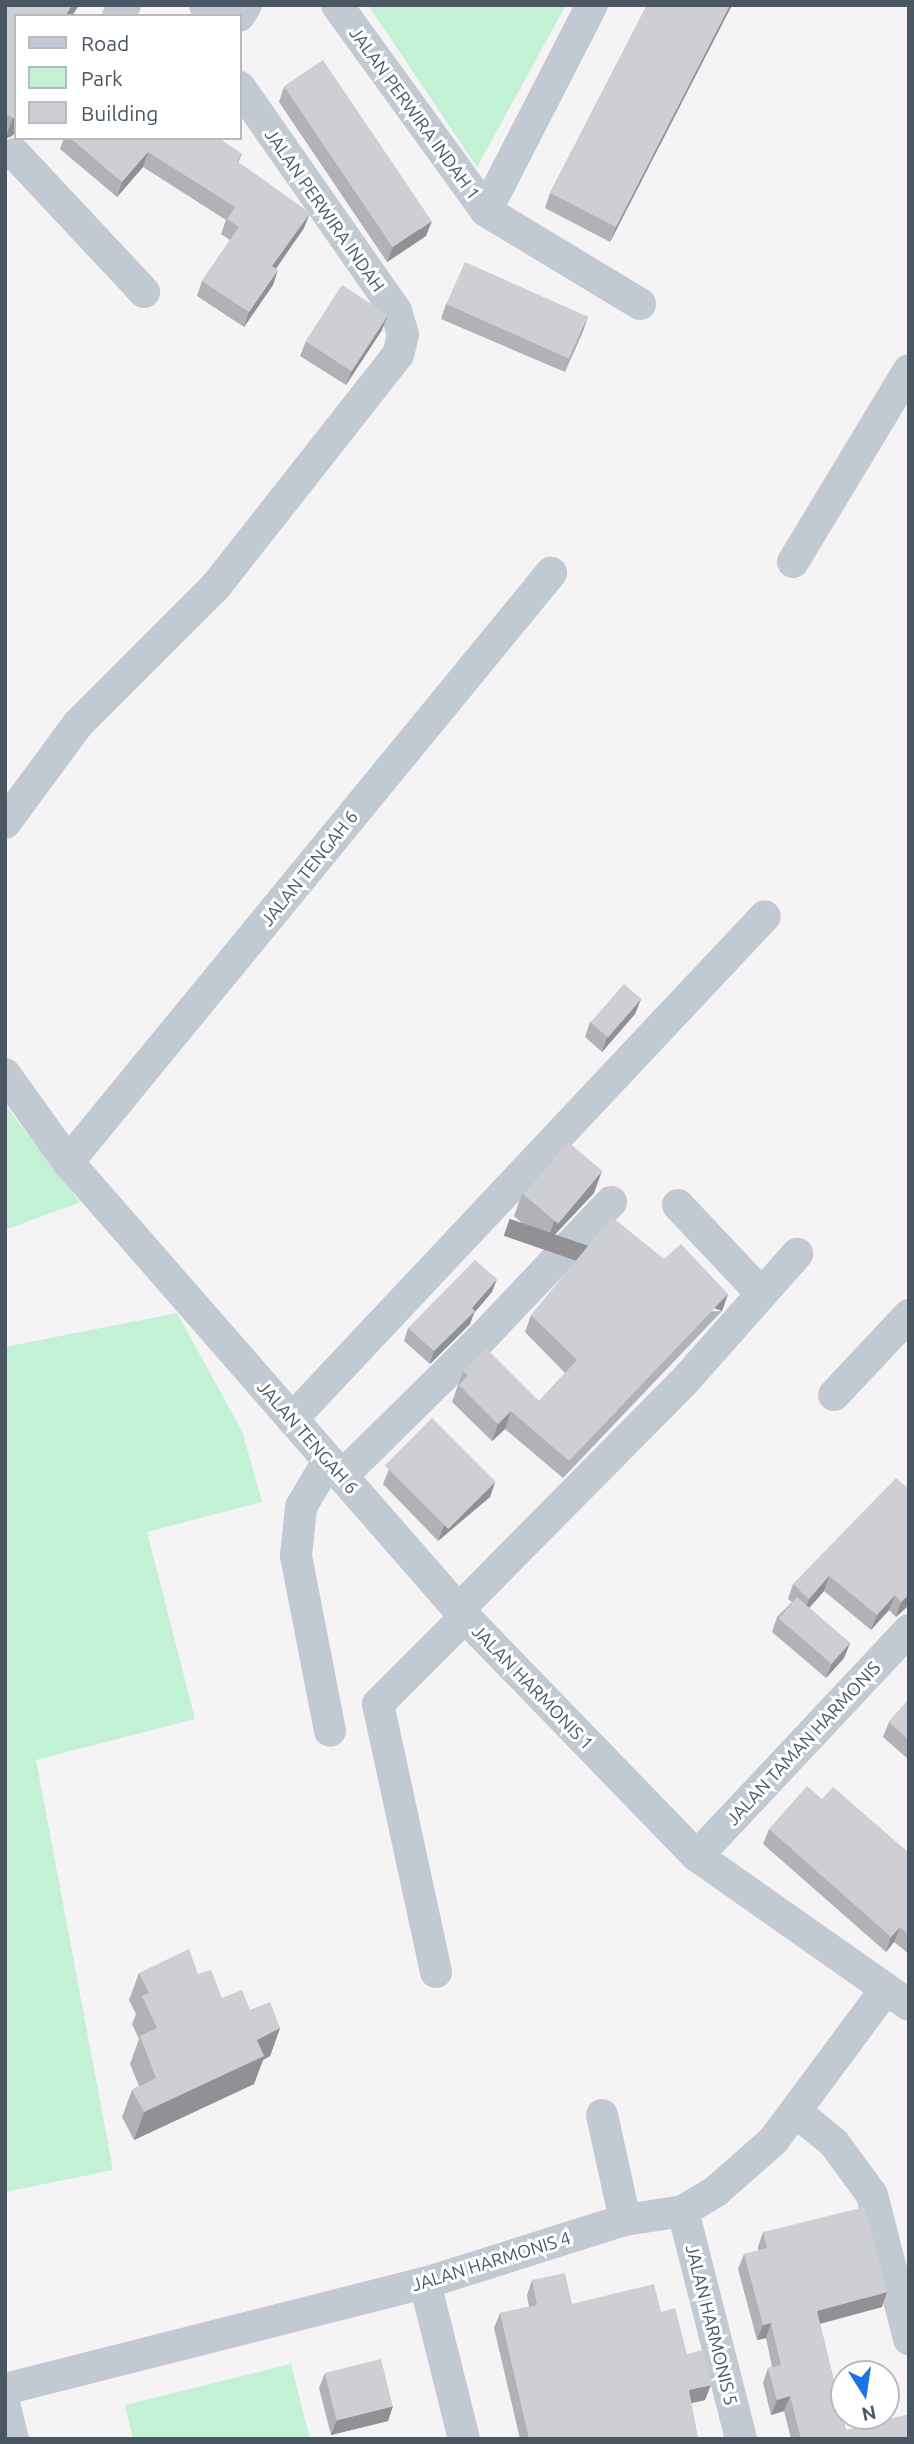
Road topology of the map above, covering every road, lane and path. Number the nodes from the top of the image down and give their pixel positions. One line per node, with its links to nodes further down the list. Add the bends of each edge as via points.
1 (337, 5): 5 (street, JALAN PERWIRA INDAH 1)
2 (592, 5): 5 (street)
3 (242, 90): 11 (street, JALAN PERWIRA INDAH, via 396,312 403,335 398,355 216,586 78,723)
4 (15, 154): 6 (street)
5 (486, 211): 7 (street, JALAN PERWIRA INDAH 1)
6 (144, 292)
7 (640, 304)
8 (909, 370): 9 (street)
9 (793, 562)
10 (551, 573): 14 (street, JALAN TENGAH 6)
11 (5, 823)
12 (765, 916): 21 (street)
13 (5, 1074): 14 (street, JALAN TENGAH 6)
14 (68, 1162): 21 (street, JALAN TENGAH 6)
15 (611, 1202): 22 (street, via 481,1339)
16 (678, 1205): 18 (street)
17 (797, 1254): 18 (street)
18 (762, 1294): 23 (street)
19 (909, 1315): 20 (street)
20 (834, 1395)
21 (292, 1419): 22 (street, JALAN TENGAH 6)
22 (335, 1468): 23 (street, JALAN TENGAH 6); 25 (street, via 301,1507 296,1556)
23 (462, 1613): 26 (street, JALAN HARMONIS 1); 27 (street, JALAN HARMONIS 1, via 378,1704)
24 (909, 1630): 26 (street, JALAN TAMAN HARMONIS)
25 (330, 1731)
26 (697, 1856): 28 (street, JALAN HARMONIS 1)
27 (436, 1972)
28 (897, 1997): 29 (street, JALAN HARMONIS 4)
29 (796, 2112): 31 (street, JALAN HARMONIS 4, via 746,2167); 34 (street, via 834,2143 872,2195)
30 (602, 2115): 32 (street)
31 (683, 2211): 32 (street, JALAN HARMONIS 4); 39 (street, JALAN HARMONIS 5)
32 (625, 2220): 33 (street, JALAN HARMONIS 4)
33 (425, 2283): 35 (street, JALAN HARMONIS 4); 38 (street)
34 (909, 2339)
35 (5, 2389)
36 (5, 2407): 37 (street)
37 (13, 2439)
38 (464, 2439)
39 (741, 2439)

